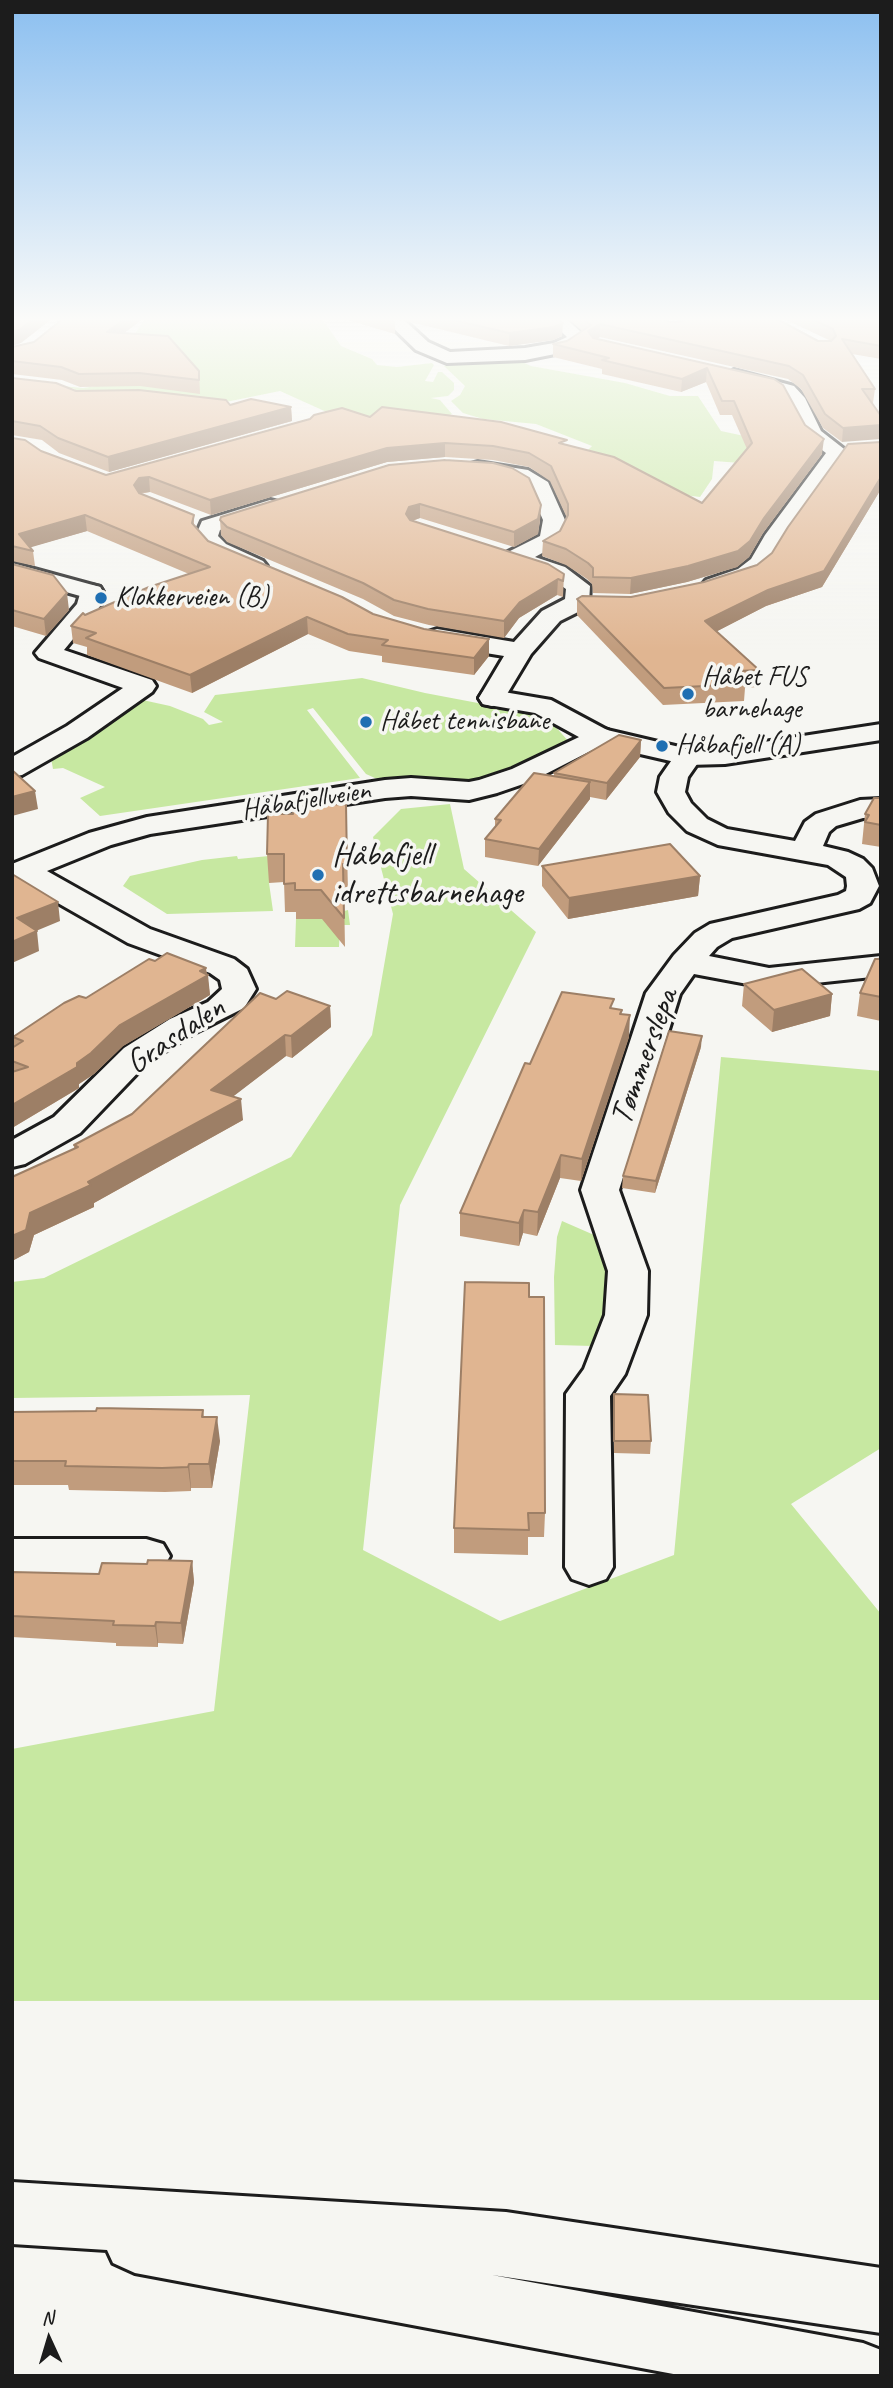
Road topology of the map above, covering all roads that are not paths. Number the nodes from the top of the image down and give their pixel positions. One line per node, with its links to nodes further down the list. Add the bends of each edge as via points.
1 (810, 429): 10 (main road, via 813,435 847,450 773,540 760,563 746,574)
2 (457, 466): 7 (main road, via 520,475 540,486 554,531 549,540)
3 (286, 502): 5 (main road)
4 (186, 516): 5 (main road)
5 (210, 526): 9 (main road, via 206,537 218,550)
6 (491, 551): 7 (main road)
7 (515, 559): 11 (main road, via 557,572 578,586)
8 (12, 570): 18 (main road, via 91,592 89,605 48,653 142,685 77,732)
9 (270, 573)
10 (693, 591)
11 (577, 603): 12 (main road); 14 (main road, via 551,616)
12 (604, 605)
13 (415, 632): 14 (main road)
14 (520, 650): 16 (main road, via 492,698 542,706)
15 (881, 732): 17 (main road, via 725,756)
16 (598, 736): 17 (main road); 21 (main road, Håbafjellveien, via 488,787 385,789 147,826 100,839)
17 (688, 757): 20 (main road, Tømmerslepa, via 674,777 671,792 697,825 718,836)
18 (12, 769)
19 (881, 808): 20 (main road, via 826,820 816,828)
20 (806, 852): 22 (main road, Tømmerslepa, via 852,866 861,875 859,896 721,931)
21 (18, 873): 24 (main road, Grasdalen, via 139,936 222,966 235,976 239,989 220,1009 136,1055 67,1125)
22 (686, 962): 23 (main road, via 769,978); 27 (main road, Tømmerslepa, via 663,993 600,1190 628,1271 626,1315 604,1374 588,1394)
23 (881, 966)
24 (12, 1156)
25 (12, 1556): 26 (main road)
26 (146, 1556)
27 (589, 1567)
28 (12, 2213): 30 (main road, via 506,2244)
29 (12, 2219): 31 (main road)
30 (881, 2301)
31 (863, 2376)

